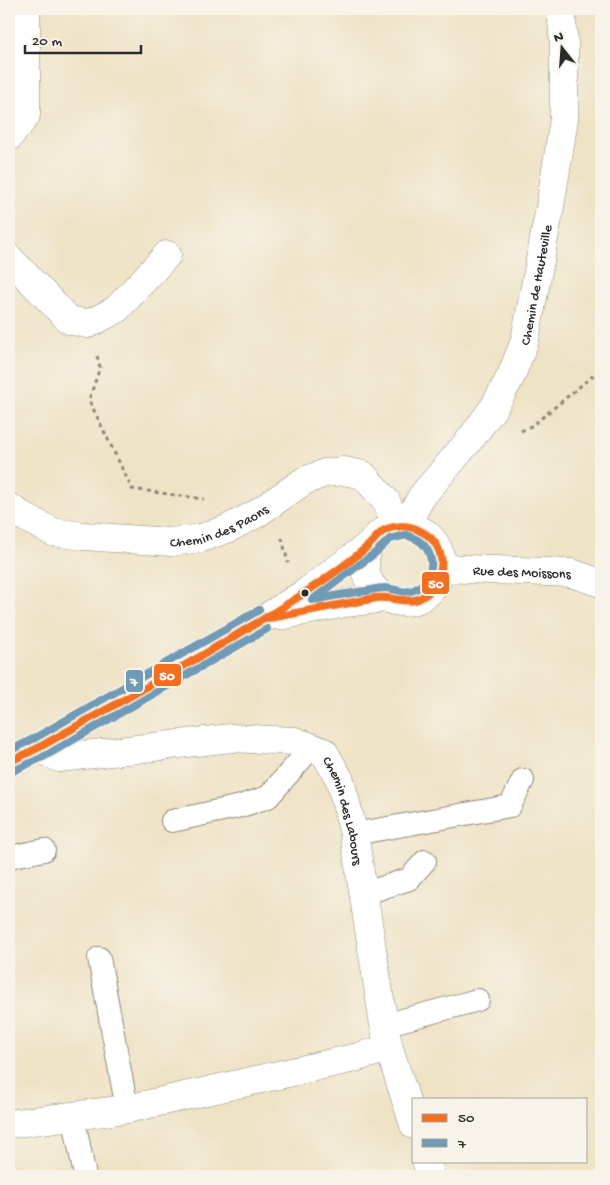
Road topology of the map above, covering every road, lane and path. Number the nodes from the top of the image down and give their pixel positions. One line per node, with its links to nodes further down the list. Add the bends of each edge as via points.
1 (26, 9): 3 (street, via 26,116)
2 (561, 9): 8 (street, Chemin de Hauteville, via 564,119 525,340 511,376)
3 (9, 137)
4 (167, 255): 6 (street, via 116,310)
5 (9, 258): 6 (street, via 69,320)
6 (88, 324): 9 (path, via 100,367 89,400 128,485 132,490)
7 (601, 370): 8 (path, via 533,425 499,442)
8 (472, 437): 11 (street, Chemin de Hauteville, via 422,496)
9 (211, 500)
10 (9, 507): 11 (street, Chemin des Paons, via 53,532 171,542 201,538 227,529 256,514 304,481 325,473 344,471 363,475)
11 (402, 526): 13 (street, via 385,530); 15 (street, via 419,529 429,535 441,555)
12 (280, 530): 14 (path)
13 (370, 545): 17 (street, via 365,568 374,590); 18 (street)
14 (289, 568)
15 (442, 568): 16 (street, Rue des Moissons, via 571,573); 17 (street, via 434,588 424,597 411,602)
16 (601, 583)
17 (385, 598): 18 (street)
18 (264, 619): 20 (street)
19 (312, 747): 20 (street, Chemin des Labours, via 295,741 231,738 59,758); 23 (lane, via 268,797); 24 (street, Chemin des Labours, via 324,752 340,780)
20 (38, 748): 21 (street)
21 (9, 762)
22 (523, 780): 24 (lane, via 510,806)
23 (172, 821)
24 (354, 834): 28 (street, Chemin des Labours)
25 (44, 850): 26 (lane)
26 (9, 858)
27 (425, 861): 28 (lane, via 409,879)
28 (363, 894): 31 (street, Chemin des Labours)
29 (99, 958): 32 (lane)
30 (478, 1000): 31 (lane)
31 (386, 1037): 32 (street, via 354,1058); 34 (street, Chemin des Labours)
32 (127, 1109): 33 (street)
33 (73, 1115): 35 (street); 37 (lane)
34 (412, 1119)
35 (9, 1124)
36 (426, 1162): 38 (street)
37 (85, 1176)
38 (431, 1176)

